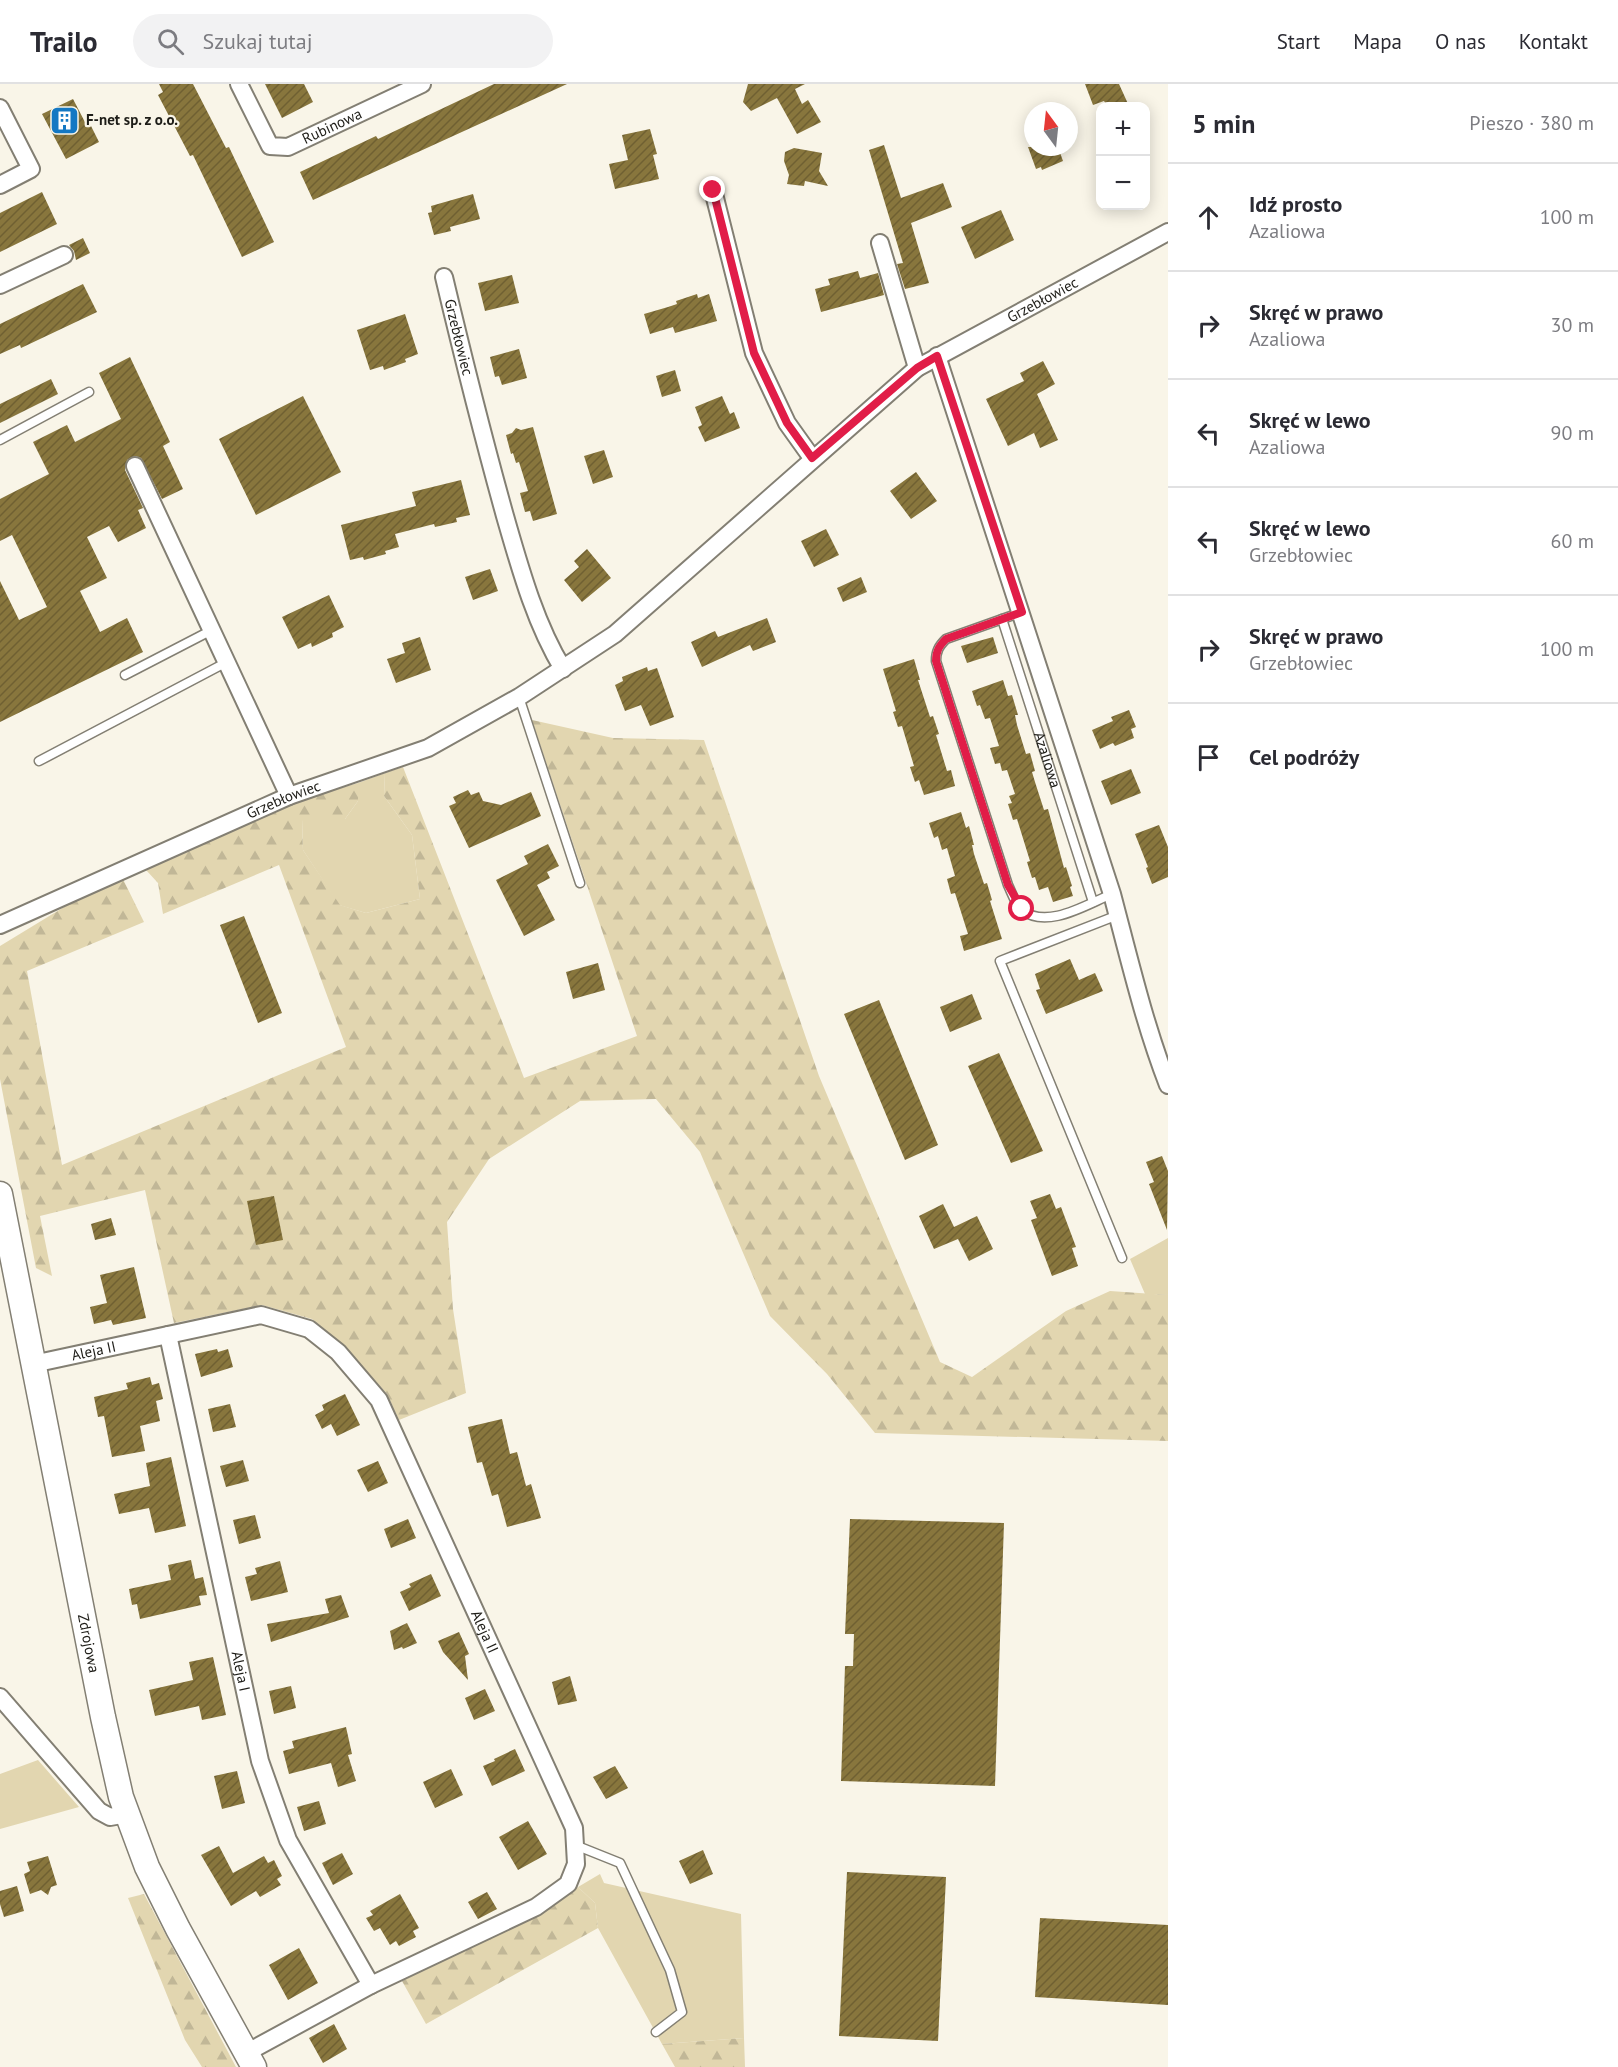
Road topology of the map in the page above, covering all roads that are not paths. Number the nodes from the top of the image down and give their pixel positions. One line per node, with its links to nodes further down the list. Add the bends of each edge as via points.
1 (239, 84): 2 (street, Rubinowa, via 270,146 288,147)
2 (423, 84)
3 (0, 108): 4 (street, via 31,169)
4 (0, 185)
5 (713, 190): 15 (street, via 754,353 787,423)
6 (1168, 232): 11 (street, Grzebłowiec)
7 (880, 243): 12 (street)
8 (64, 255): 10 (street)
9 (444, 277): 21 (street, Grzebłowiec, via 517,556 548,644)
10 (0, 285)
11 (937, 356): 12 (street, Grzebłowiec); 17 (street, Azaliowa)
12 (917, 368): 15 (street, Grzebłowiec)
13 (89, 392): 14 (lane)
14 (0, 440)
15 (812, 458): 21 (street, Grzebłowiec, via 615,634)
16 (135, 466): 19 (street)
17 (1022, 612): 18 (lane); 27 (street, Azaliowa)
18 (1002, 619): 28 (lane, Azaliowa); 28 (lane, via 946,639 939,646 936,661 1014,897 1022,909 1052,919)
19 (212, 630): 20 (street); 22 (lane)
20 (227, 662): 24 (lane); 25 (street)
21 (563, 669): 23 (street, Grzebłowiec)
22 (125, 675)
23 (519, 697): 25 (street, Grzebłowiec, via 428,748); 26 (lane)
24 (39, 761)
25 (289, 796): 30 (street, Grzebłowiec)
26 (580, 883)
27 (1112, 894): 28 (lane); 29 (street, Azaliowa)
28 (1093, 902)
29 (1118, 915): 31 (street, Azaliowa); 33 (lane, via 1000,961)
30 (0, 925)
31 (1168, 1085)
32 (0, 1194): 35 (street, Zdrojowa)
33 (1122, 1258)
34 (168, 1335): 35 (street, Aleja II); 38 (street, Aleja II, via 261,1315 309,1329 338,1352 379,1400 574,1828); 39 (street, Aleja I, via 260,1761 288,1839)
35 (33, 1364): 37 (street, Zdrojowa, via 112,1764)
36 (0, 1697): 37 (street, via 99,1811 110,1817)
37 (127, 1814): 41 (street, Zdrojowa, via 158,1892)
38 (575, 1845): 39 (street, Aleja II, via 576,1864 568,1884 536,1907); 40 (lane, via 620,1863 670,1970 682,2012)
39 (371, 1985): 41 (street, Aleja II)
40 (656, 2032)
41 (250, 2060)

